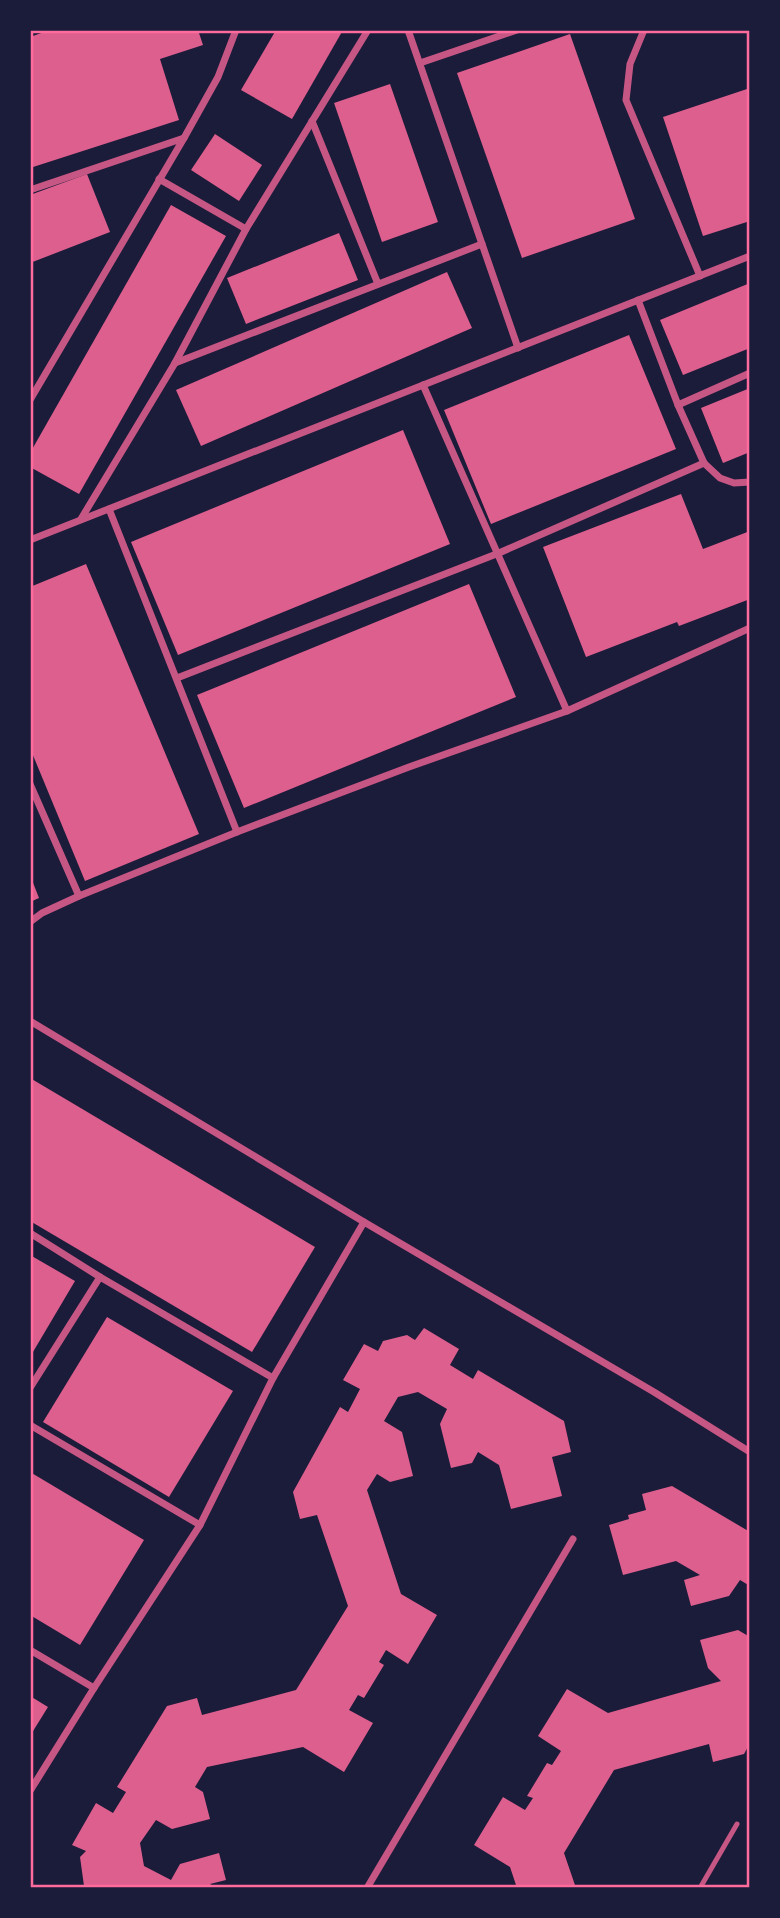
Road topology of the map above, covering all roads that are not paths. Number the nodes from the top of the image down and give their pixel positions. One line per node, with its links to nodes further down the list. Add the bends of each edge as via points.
1 (236, 30): 8 (street, via 218,77)
2 (368, 30): 7 (street)
3 (408, 30): 6 (street)
4 (517, 30): 6 (street)
5 (644, 30): 14 (street, via 630,64 626,100)
6 (420, 63): 12 (street)
7 (312, 121): 11 (street); 15 (street)
8 (184, 138): 9 (street); 10 (street)
9 (159, 179): 11 (street); 21 (street)
10 (30, 190)
11 (246, 229): 18 (street)
12 (482, 244): 15 (street); 17 (street)
13 (750, 256): 14 (street)
14 (699, 276): 16 (street)
15 (378, 284): 18 (street)
16 (638, 300): 17 (street); 22 (street)
17 (518, 348): 20 (street)
18 (175, 363): 26 (street)
19 (750, 373): 22 (street)
20 (424, 385): 25 (street); 28 (street)
21 (30, 400)
22 (678, 405): 23 (street)
23 (704, 463): 24 (street, via 720,478); 28 (street)
24 (750, 482)
25 (108, 509): 26 (street); 30 (street)
26 (80, 520): 27 (street)
27 (30, 540)
28 (499, 554): 30 (street); 31 (street)
29 (750, 628): 31 (street)
30 (177, 678): 33 (street)
31 (567, 711): 33 (street)
32 (30, 784): 34 (street)
33 (237, 832): 34 (street)
34 (79, 896): 35 (street)
35 (30, 922)
36 (30, 1021): 37 (street)
37 (364, 1222): 40 (street); 43 (street)
38 (30, 1233): 39 (street)
39 (100, 1278): 40 (street); 41 (street)
40 (273, 1378): 44 (street)
41 (30, 1388)
42 (30, 1425): 44 (street)
43 (750, 1452)
44 (200, 1525): 47 (street)
45 (573, 1539): 50 (street)
46 (30, 1650): 47 (street)
47 (94, 1688): 48 (street)
48 (30, 1791)
49 (737, 1824): 51 (lane)
50 (367, 1888)
51 (701, 1888)

